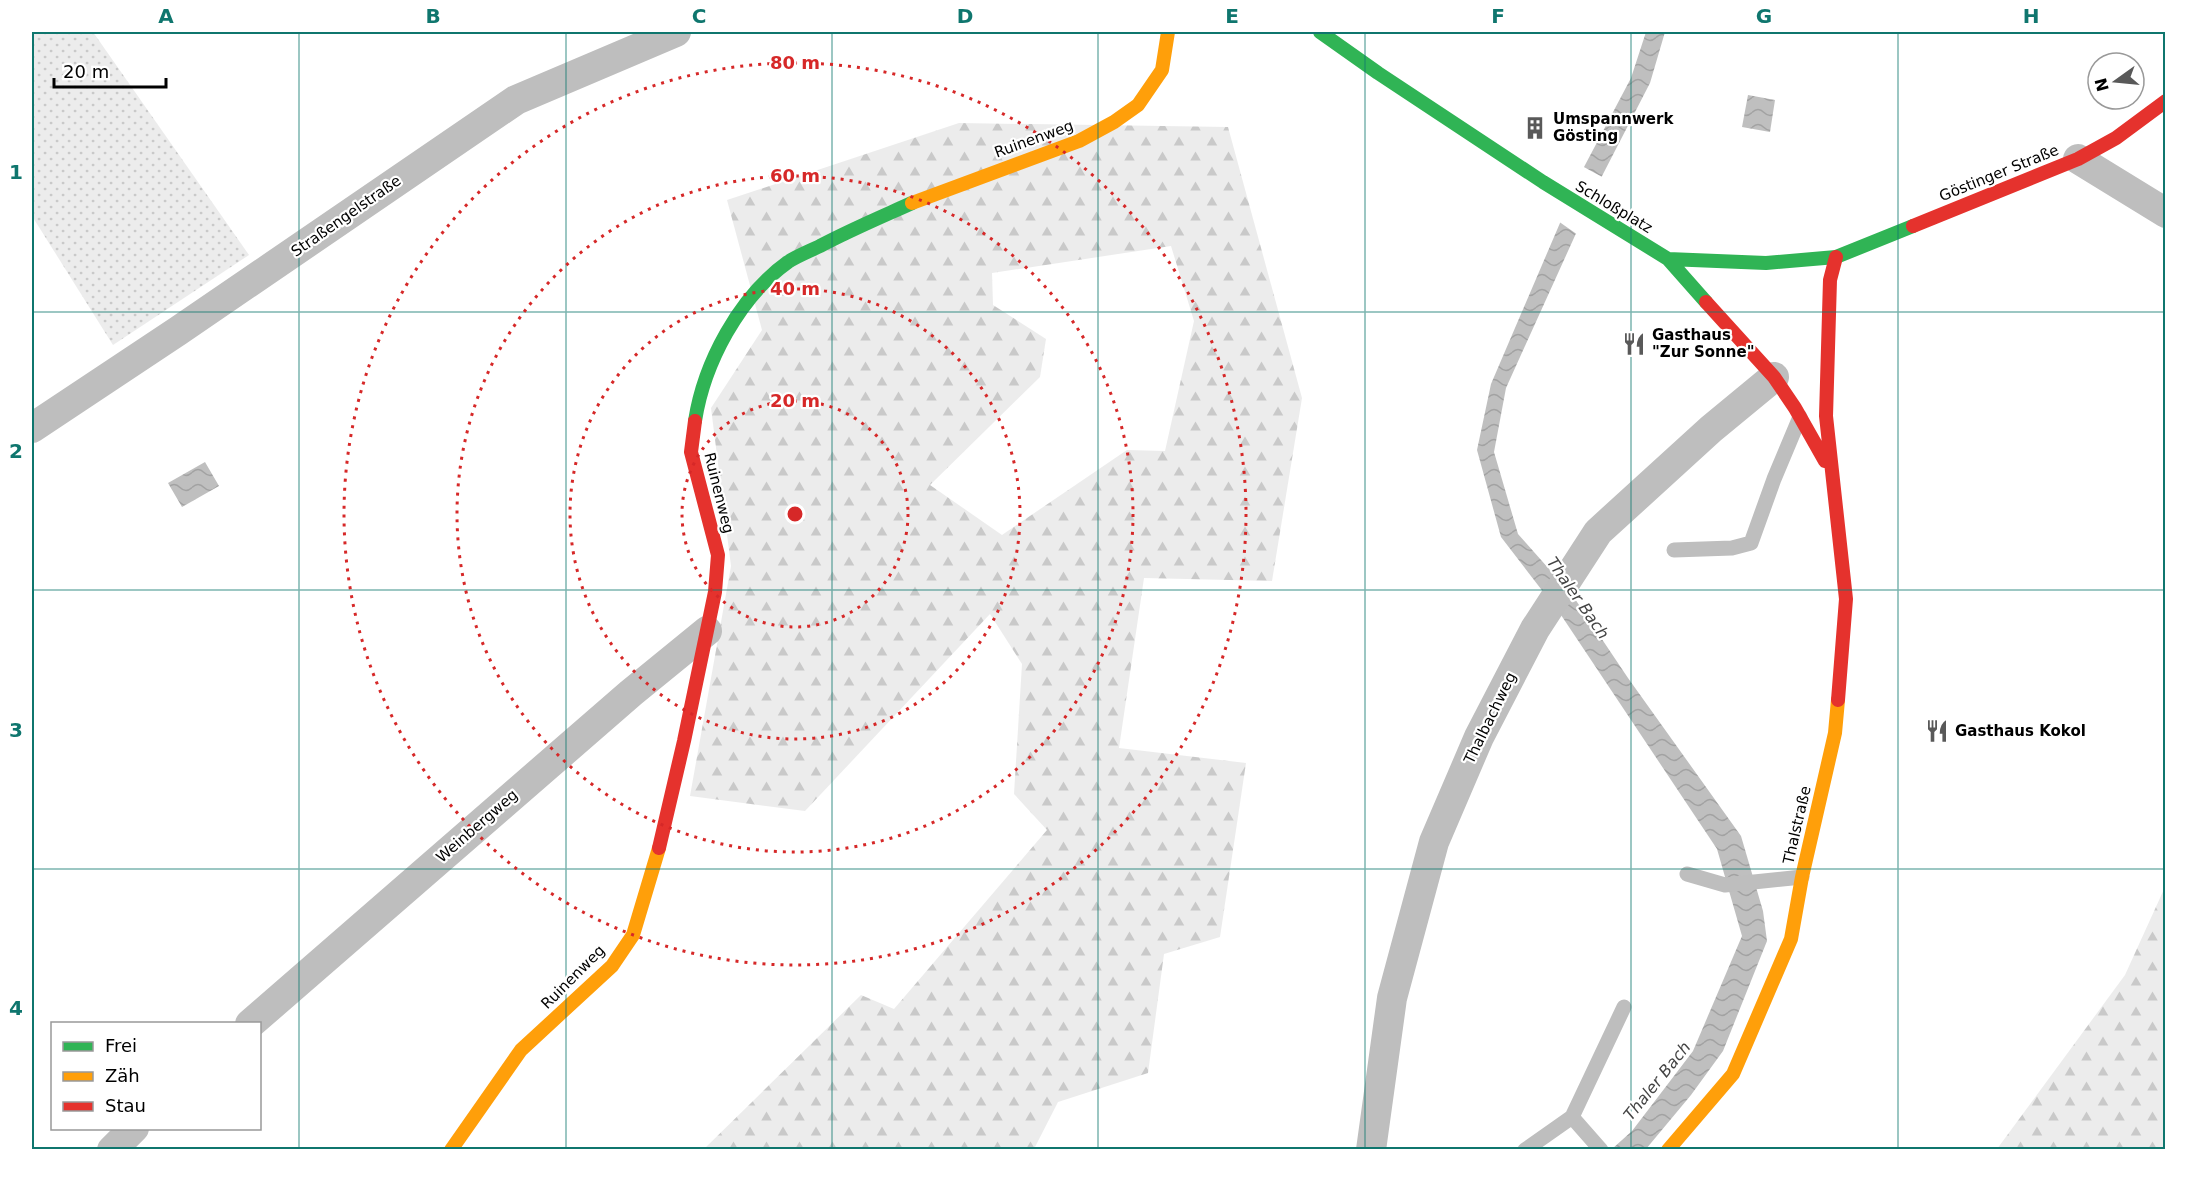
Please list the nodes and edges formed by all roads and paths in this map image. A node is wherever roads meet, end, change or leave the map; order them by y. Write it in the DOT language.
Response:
graph roads {
  1 [pos="676,32"];
  2 [pos="1168,32"];
  3 [pos="1320,32"];
  4 [pos="2166,101"];
  5 [pos="2078,159"];
  6 [pos="2166,213"];
  7 [pos="1836,257"];
  8 [pos="1668,259"];
  9 [pos="1774,377"];
  10 [pos="1800,417"];
  11 [pos="32,428"];
  12 [pos="1832,473"];
  13 [pos="1674,550"];
  14 [pos="707,631"];
  15 [pos="1687,874"];
  16 [pos="1802,877"];
  17 [pos="1624,1007"];
  18 [pos="251,1022"];
  19 [pos="1572,1117"];
  20 [pos="132,1130"];
  21 [pos="1598,1147"];
  22 [pos="112,1149"];
  23 [pos="451,1149"];
  24 [pos="1371,1149"];
  25 [pos="1525,1149"];
  26 [pos="1668,1149"];
  1 -- 11 [label="street, Straßengelstraße"];
  2 -- 14 [label="street, Ruinenweg"];
  3 -- 8 [label="street, Schloßplatz"];
  4 -- 5 [label="street, Göstinger Straße"];
  5 -- 6 [label="street"];
  5 -- 7 [label="street, Göstinger Straße"];
  7 -- 8 [label="street, Göstinger Straße"];
  7 -- 12 [label="street"];
  8 -- 9 [label="street, Schloßplatz"];
  9 -- 10 [label="street, Schloßplatz"];
  9 -- 24 [label="street, Thalbachweg"];
  10 -- 12 [label="street, Schloßplatz"];
  10 -- 13 [label="lane"];
  12 -- 16 [label="street, Thalstraße"];
  14 -- 18 [label="street, Weinbergweg"];
  14 -- 23 [label="street, Ruinenweg"];
  15 -- 16 [label="lane"];
  16 -- 26 [label="street, Thalstraße"];
  17 -- 19 [label="lane"];
  19 -- 21 [label="lane"];
  19 -- 25 [label="lane"];
  20 -- 22 [label="street"];
}
